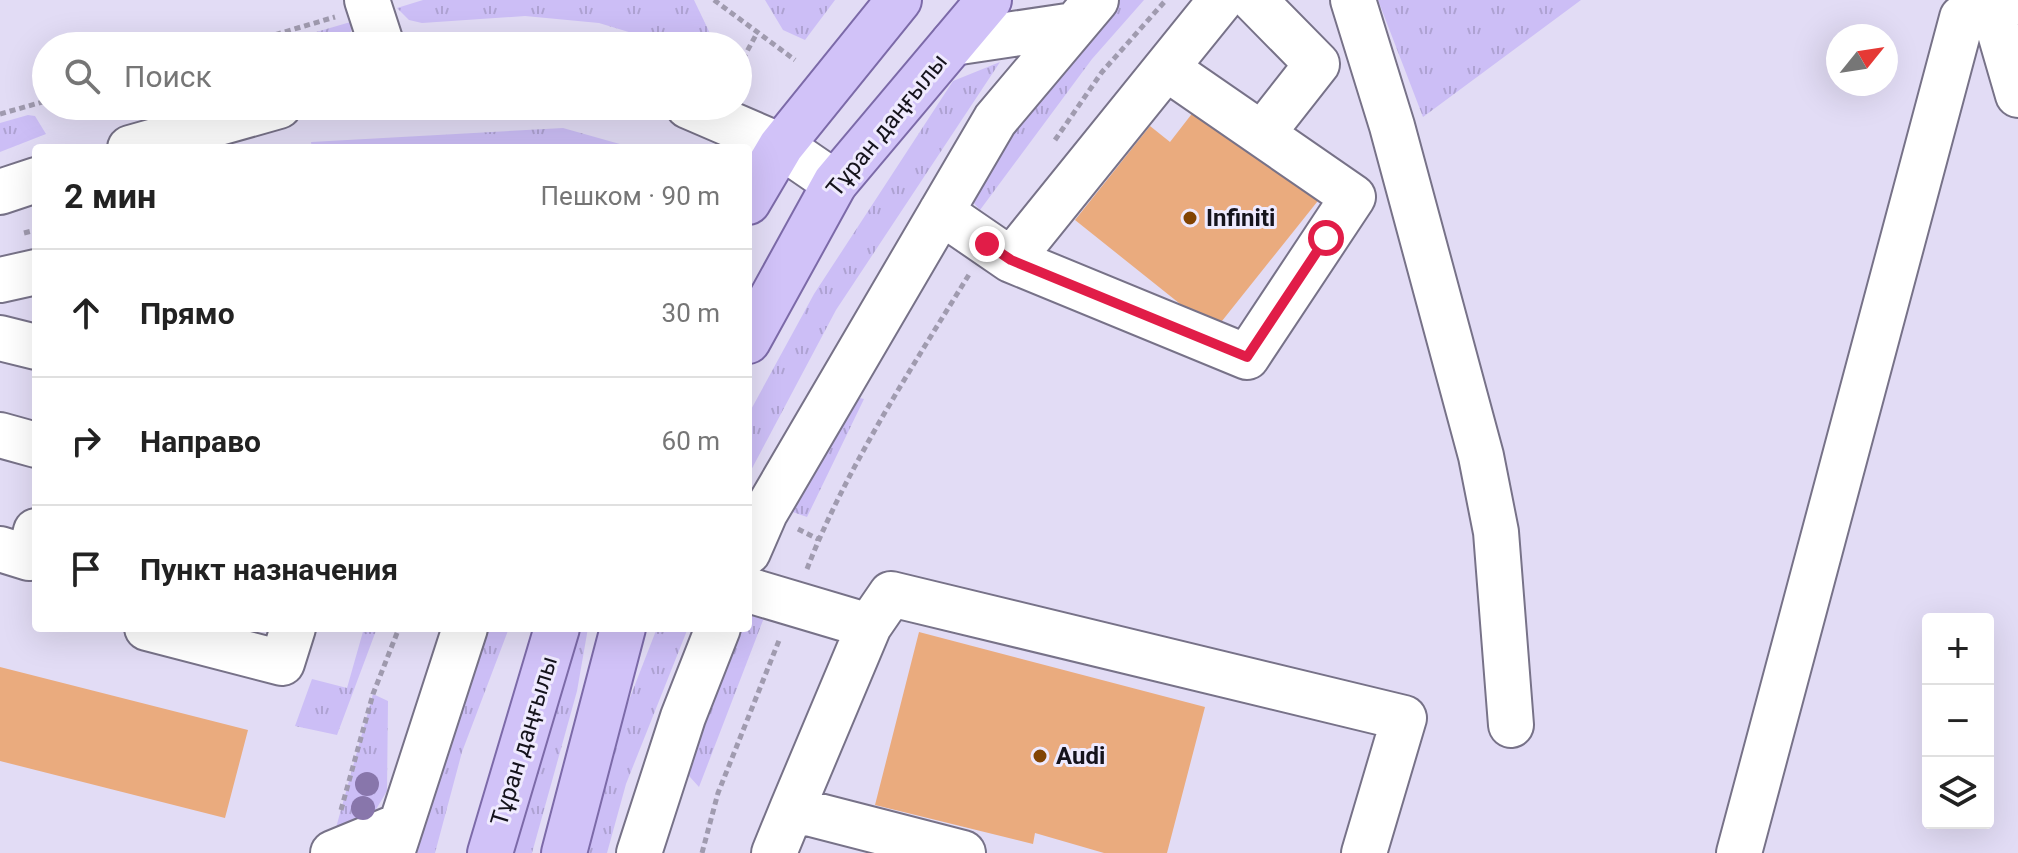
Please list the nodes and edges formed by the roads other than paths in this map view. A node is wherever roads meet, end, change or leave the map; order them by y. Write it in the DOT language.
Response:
graph roads {
  1 [pos="899,0"];
  2 [pos="989,0"];
  3 [pos="1221,0"];
  4 [pos="1254,0"];
  5 [pos="1353,0"];
  6 [pos="2005,5"];
  7 [pos="354,8"];
  8 [pos="1085,13"];
  9 [pos="372,32"];
  10 [pos="953,43"];
  11 [pos="1166,68"];
  12 [pos="2018,95"];
  13 [pos="229,120"];
  14 [pos="721,120"];
  15 [pos="1262,134"];
  16 [pos="144,144"];
  17 [pos="781,146"];
  18 [pos="32,181"];
  19 [pos="835,183"];
  20 [pos="0,192"];
  21 [pos="752,195"];
  22 [pos="941,212"];
  23 [pos="1011,260"];
  24 [pos="32,273"];
  25 [pos="0,280"];
  26 [pos="752,334"];
  27 [pos="0,338"];
  28 [pos="32,346"];
  29 [pos="0,435"];
  30 [pos="32,444"];
  31 [pos="752,543"];
  32 [pos="32,546"];
  33 [pos="0,549"];
  34 [pos="752,591"];
  35 [pos="869,626"];
  36 [pos="162,632"];
  37 [pos="292,632"];
  38 [pos="464,632"];
  39 [pos="556,632"];
  40 [pos="622,632"];
  41 [pos="716,632"];
  42 [pos="1511,725"];
  43 [pos="792,809"];
  44 [pos="336,837"];
  45 [pos="396,839"];
  46 [pos="490,853"];
  47 [pos="564,853"];
  48 [pos="640,853"];
  49 [pos="774,853"];
  50 [pos="963,853"];
  51 [pos="1364,853"];
  52 [pos="1739,853"];
  1 -- 17 [label="main road"];
  2 -- 10 [label="main road, Тұран даңғылы"];
  3 -- 11 [label="street"];
  4 -- 15 [label="street"];
  5 -- 42 [label="street"];
  6 -- 12 [label="street"];
  6 -- 52 [label="street"];
  7 -- 9 [label="street"];
  8 -- 10 [label="street"];
  8 -- 22 [label="street"];
  10 -- 19 [label="main road, Тұран даңғылы"];
  11 -- 15 [label="street"];
  11 -- 23 [label="street"];
  13 -- 16 [label="street"];
  14 -- 17 [label="street"];
  15 -- 23 [label="street"];
  17 -- 19 [label="street"];
  17 -- 21 [label="main road"];
  18 -- 20 [label="street"];
  19 -- 26 [label="main road, Тұран даңғылы"];
  22 -- 23 [label="street"];
  22 -- 31 [label="street"];
  24 -- 25 [label="street"];
  27 -- 28 [label="street"];
  29 -- 30 [label="street"];
  32 -- 33 [label="street"];
  34 -- 35 [label="street"];
  35 -- 43 [label="street"];
  35 -- 51 [label="street"];
  36 -- 37 [label="street"];
  38 -- 45 [label="street"];
  39 -- 46 [label="main road, Тұран даңғылы"];
  40 -- 47 [label="main road"];
  41 -- 48 [label="street"];
  43 -- 49 [label="street"];
  43 -- 50 [label="street"];
  44 -- 45 [label="street"];
}
